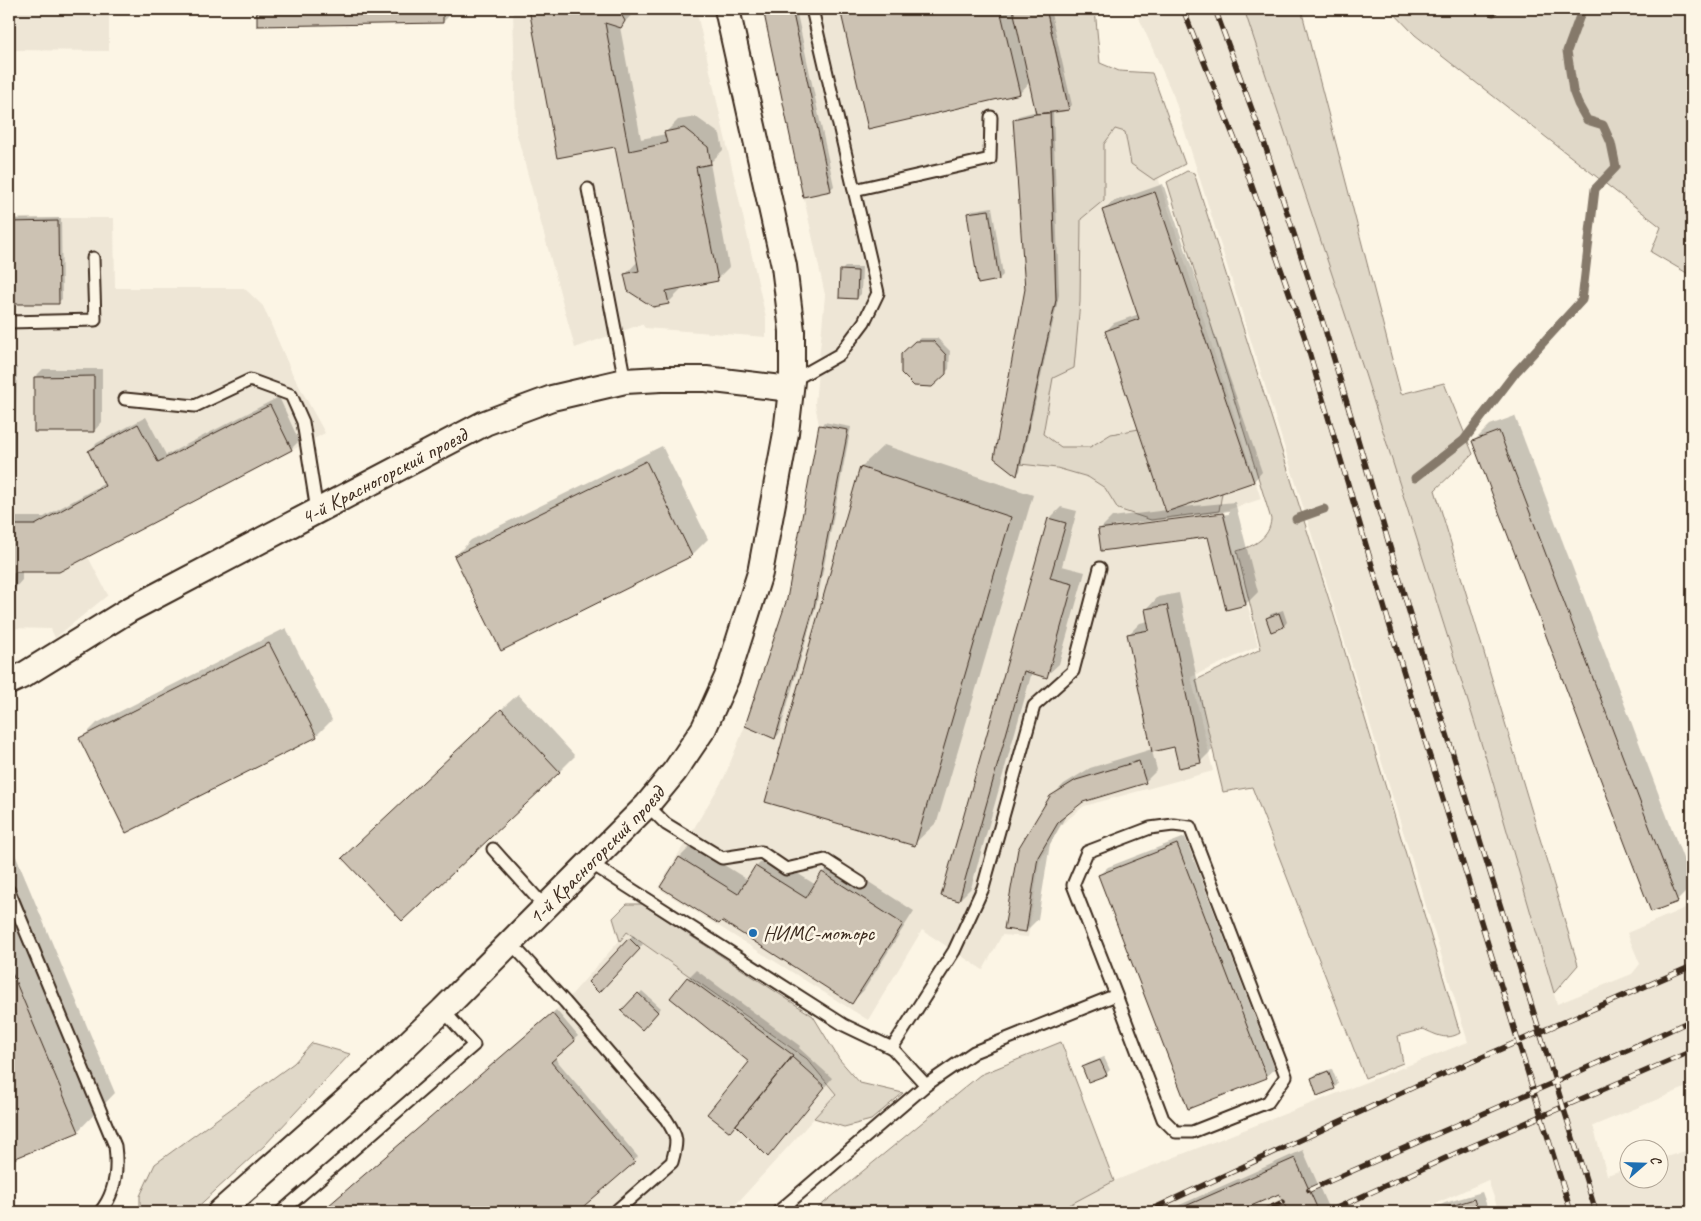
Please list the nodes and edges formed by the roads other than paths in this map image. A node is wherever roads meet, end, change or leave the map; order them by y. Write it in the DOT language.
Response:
graph roads {
  1 [pos="727,9"];
  2 [pos="812,9"];
  3 [pos="991,117"];
  4 [pos="588,189"];
  5 [pos="854,190"];
  6 [pos="93,258"];
  7 [pos="9,322"];
  8 [pos="625,381"];
  9 [pos="791,385"];
  10 [pos="125,399"];
  11 [pos="317,511"];
  12 [pos="1100,568"];
  13 [pos="9,682"];
  14 [pos="647,804"];
  15 [pos="493,849"];
  16 [pos="589,862"];
  17 [pos="861,883"];
  18 [pos="9,892"];
  19 [pos="544,906"];
  20 [pos="510,942"];
  21 [pos="1116,995"];
  22 [pos="443,1010"];
  23 [pos="892,1048"];
  24 [pos="926,1085"];
  25 [pos="100,1212"];
  26 [pos="220,1212"];
  27 [pos="281,1212"];
  28 [pos="615,1212"];
  29 [pos="778,1212"];
  1 -- 9 [label="street, 1-й Красногорский проезд"];
  2 -- 5 [label="lane"];
  3 -- 5 [label="lane"];
  4 -- 8 [label="lane"];
  5 -- 9 [label="lane"];
  6 -- 7 [label="lane"];
  8 -- 9 [label="street, 4-й Красногорский проезд"];
  8 -- 11 [label="street, 4-й Красногорский проезд"];
  9 -- 14 [label="street, 1-й Красногорский проезд"];
  10 -- 11 [label="lane"];
  11 -- 13 [label="street, 4-й Красногорский проезд"];
  12 -- 23 [label="lane"];
  14 -- 16 [label="street, 1-й Красногорский проезд"];
  14 -- 17 [label="lane"];
  15 -- 19 [label="lane"];
  16 -- 19 [label="street, 1-й Красногорский проезд"];
  16 -- 23 [label="lane"];
  18 -- 25 [label="lane"];
  19 -- 20 [label="street, 1-й Красногорский проезд"];
  20 -- 22 [label="street, 1-й Красногорский проезд"];
  20 -- 28 [label="lane"];
  21 -- 21 [label="lane"];
  21 -- 24 [label="lane"];
  22 -- 26 [label="street, 1-й Красногорский проезд"];
  22 -- 27 [label="lane"];
  23 -- 24 [label="lane"];
  24 -- 29 [label="lane"];
}
